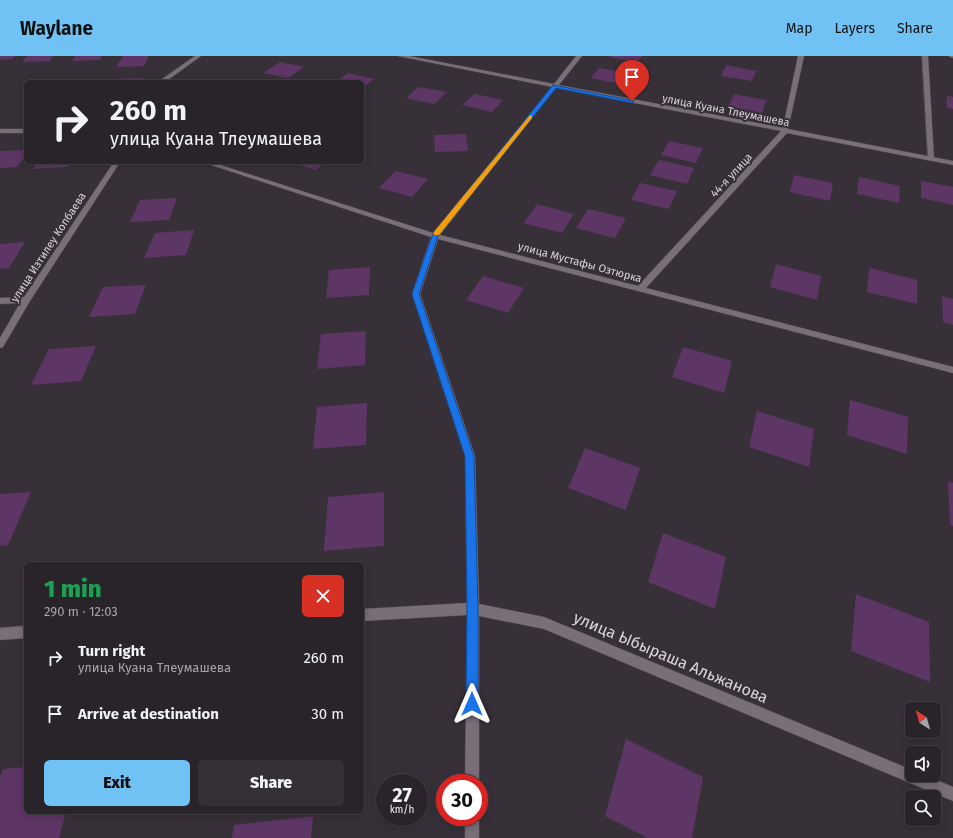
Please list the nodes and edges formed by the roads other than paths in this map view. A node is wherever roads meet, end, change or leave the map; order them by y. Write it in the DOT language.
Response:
graph roads {
  1 [pos="198,56"];
  2 [pos="401,56"];
  3 [pos="444,56"];
  4 [pos="579,56"];
  5 [pos="801,56"];
  6 [pos="925,56"];
  7 [pos="436,63"];
  8 [pos="164,80"];
  9 [pos="555,86"];
  10 [pos="0,131"];
  11 [pos="24,131"];
  12 [pos="785,131"];
  13 [pos="931,159"];
  14 [pos="116,164"];
  15 [pos="211,164"];
  16 [pos="953,164"];
  17 [pos="435,236"];
  18 [pos="640,289"];
  19 [pos="26,300"];
  20 [pos="0,301"];
  21 [pos="0,345"];
  22 [pos="953,370"];
  23 [pos="473,609"];
  24 [pos="364,615"];
  25 [pos="24,632"];
  26 [pos="0,634"];
  27 [pos="472,774"];
  28 [pos="953,794"];
  29 [pos="472,826"];
  30 [pos="472,838"];
  1 -- 8 [label="street"];
  2 -- 7 [label="street, улица Куана Тлеумашева"];
  3 -- 7 [label="street"];
  4 -- 9 [label="street"];
  5 -- 12 [label="street"];
  6 -- 13 [label="street"];
  7 -- 9 [label="street, улица Куана Тлеумашева"];
  9 -- 12 [label="street, улица Куана Тлеумашева"];
  9 -- 17 [label="street"];
  10 -- 11 [label="street"];
  12 -- 13 [label="street, улица Куана Тлеумашева"];
  12 -- 18 [label="street, 44-я улица"];
  13 -- 16 [label="street, улица Куана Тлеумашева"];
  14 -- 19 [label="street, улица Изтилеу Копбаева"];
  15 -- 17 [label="street, улица Мустафы Озтюрка"];
  17 -- 18 [label="street, улица Мустафы Озтюрка"];
  17 -- 23 [label="street"];
  18 -- 22 [label="street, улица Мустафы Озтюрка"];
  19 -- 20 [label="street"];
  19 -- 21 [label="street, улица Изтилеу Копбаева"];
  23 -- 24 [label="street, улица Ыбыраша Альжанова"];
  23 -- 27 [label="street"];
  23 -- 28 [label="street, улица Ыбыраша Альжанова"];
  25 -- 26 [label="street"];
  29 -- 30 [label="street"];
}
